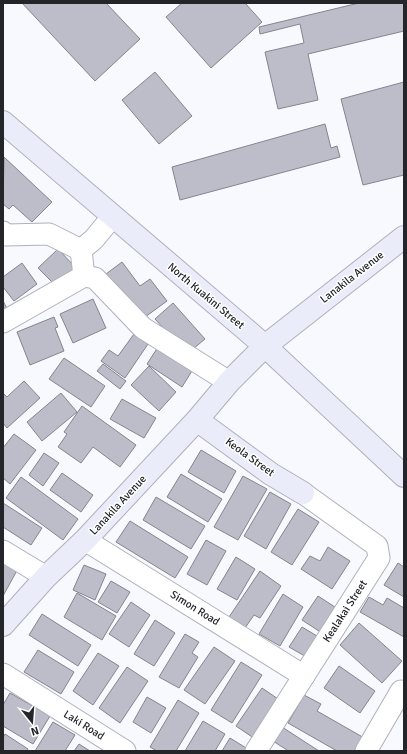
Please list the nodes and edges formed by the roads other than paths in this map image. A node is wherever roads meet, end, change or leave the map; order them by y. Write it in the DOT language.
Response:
graph roads {
  1 [pos="3,122"];
  2 [pos="113,216"];
  3 [pos="4,235"];
  4 [pos="404,237"];
  5 [pos="81,250"];
  6 [pos="84,276"];
  7 [pos="3,322"];
  8 [pos="265,346"];
  9 [pos="230,382"];
  10 [pos="197,420"];
  11 [pos="404,476"];
  12 [pos="303,494"];
  13 [pos="85,540"];
  14 [pos="3,551"];
  15 [pos="46,577"];
  16 [pos="3,625"];
  17 [pos="3,674"];
  18 [pos="304,676"];
  19 [pos="401,691"];
  20 [pos="125,751"];
  21 [pos="256,751"];
  22 [pos="366,751"];
  1 -- 2 [label="street, North Kuakini Street"];
  2 -- 5 [label="street"];
  2 -- 8 [label="street, North Kuakini Street"];
  3 -- 5 [label="street"];
  4 -- 8 [label="street, Lanakila Avenue"];
  5 -- 6 [label="street"];
  6 -- 7 [label="street"];
  6 -- 9 [label="street"];
  8 -- 9 [label="street, Lanakila Avenue"];
  8 -- 11 [label="street, North Kuakini Street"];
  9 -- 10 [label="street, Lanakila Avenue"];
  10 -- 12 [label="street, Keola Street"];
  10 -- 13 [label="street, Lanakila Avenue"];
  12 -- 18 [label="street, Kealakai Street"];
  13 -- 15 [label="street, Lanakila Avenue"];
  13 -- 18 [label="street, Simon Road"];
  14 -- 15 [label="street"];
  15 -- 16 [label="street, Lanakila Avenue"];
  17 -- 20 [label="street, Laki Road"];
  18 -- 21 [label="street, Kealakai Street"];
  19 -- 22 [label="street"];
}
